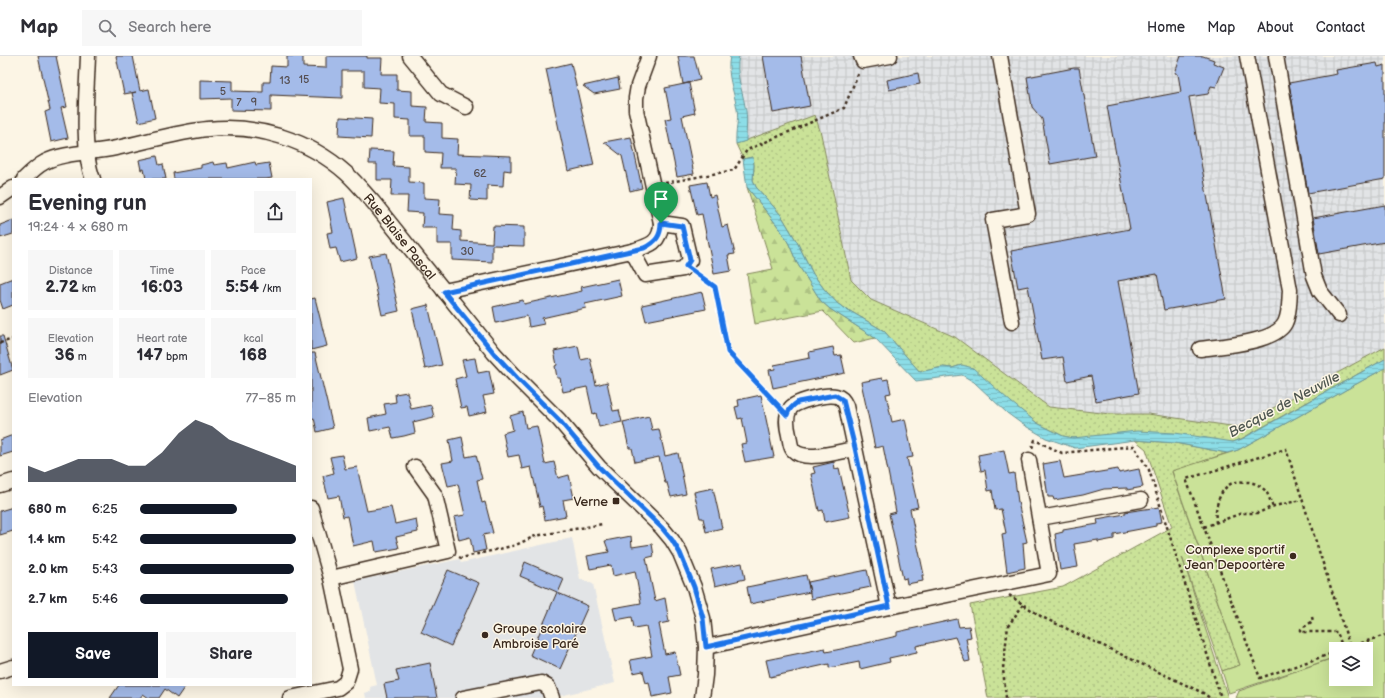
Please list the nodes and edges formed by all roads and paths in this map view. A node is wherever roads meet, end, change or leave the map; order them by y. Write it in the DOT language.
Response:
graph roads {
  1 [pos="88,56"];
  2 [pos="410,56"];
  3 [pos="649,56"];
  4 [pos="890,56"];
  5 [pos="1000,56"];
  6 [pos="1247,56"];
  7 [pos="1276,56"];
  8 [pos="862,58"];
  9 [pos="466,106"];
  10 [pos="87,152"];
  11 [pos="25,178"];
  12 [pos="93,178"];
  13 [pos="652,186"];
  14 [pos="12,189"];
  15 [pos="0,197"];
  16 [pos="661,223"];
  17 [pos="632,251"];
  18 [pos="686,266"];
  19 [pos="444,292"];
  20 [pos="1339,315"];
  21 [pos="1012,322"];
  22 [pos="12,339"];
  23 [pos="0,343"];
  24 [pos="1200,349"];
  25 [pos="787,415"];
  26 [pos="1034,440"];
  27 [pos="855,448"];
  28 [pos="1029,460"];
  29 [pos="415,467"];
  30 [pos="12,481"];
  31 [pos="0,485"];
  32 [pos="1141,500"];
  33 [pos="1302,500"];
  34 [pos="1273,507"];
  35 [pos="312,512"];
  36 [pos="1040,518"];
  37 [pos="1216,523"];
  38 [pos="603,524"];
  39 [pos="1204,527"];
  40 [pos="448,551"];
  41 [pos="331,578"];
  42 [pos="993,585"];
  43 [pos="1023,605"];
  44 [pos="889,606"];
  45 [pos="1312,617"];
  46 [pos="1385,635"];
  47 [pos="1341,642"];
  48 [pos="1348,642"];
  49 [pos="1365,642"];
  50 [pos="706,647"];
  51 [pos="1329,654"];
  52 [pos="12,667"];
  53 [pos="0,671"];
  54 [pos="290,698"];
  55 [pos="463,698"];
  56 [pos="552,698"];
  57 [pos="702,698"];
  58 [pos="1006,698"];
  59 [pos="1210,698"];
  60 [pos="1221,698"];
  1 -- 10 [label="street"];
  2 -- 9 [label="street"];
  3 -- 13 [label="street"];
  4 -- 8 [label="street"];
  5 -- 21 [label="street"];
  6 -- 24 [label="street"];
  7 -- 20 [label="street"];
  8 -- 13 [label="path"];
  10 -- 11 [label="street, Rue Blaise Pascal"];
  10 -- 12 [label="street"];
  10 -- 19 [label="street, Rue Blaise Pascal"];
  13 -- 16 [label="street"];
  14 -- 15 [label="street"];
  16 -- 17 [label="street"];
  16 -- 18 [label="street"];
  17 -- 18 [label="street"];
  17 -- 19 [label="street"];
  18 -- 25 [label="path"];
  19 -- 50 [label="street, Rue Blaise Pascal"];
  22 -- 23 [label="path"];
  25 -- 27 [label="street"];
  25 -- 27 [label="street"];
  26 -- 60 [label="path"];
  27 -- 44 [label="street"];
  28 -- 36 [label="street"];
  29 -- 40 [label="street"];
  30 -- 31 [label="street"];
  32 -- 36 [label="street"];
  33 -- 34 [label="path"];
  33 -- 39 [label="path"];
  33 -- 48 [label="path"];
  34 -- 37 [label="path"];
  34 -- 37 [label="path"];
  35 -- 41 [label="street"];
  36 -- 42 [label="street"];
  37 -- 39 [label="path"];
  38 -- 40 [label="path"];
  39 -- 51 [label="path"];
  40 -- 41 [label="street"];
  41 -- 54 [label="street"];
  42 -- 43 [label="path"];
  42 -- 44 [label="street"];
  43 -- 58 [label="path"];
  43 -- 59 [label="path"];
  44 -- 50 [label="street"];
  45 -- 47 [label="path"];
  46 -- 49 [label="path"];
  50 -- 57 [label="street, Rue Blaise Pascal"];
  52 -- 53 [label="street"];
  55 -- 56 [label="street"];
}
